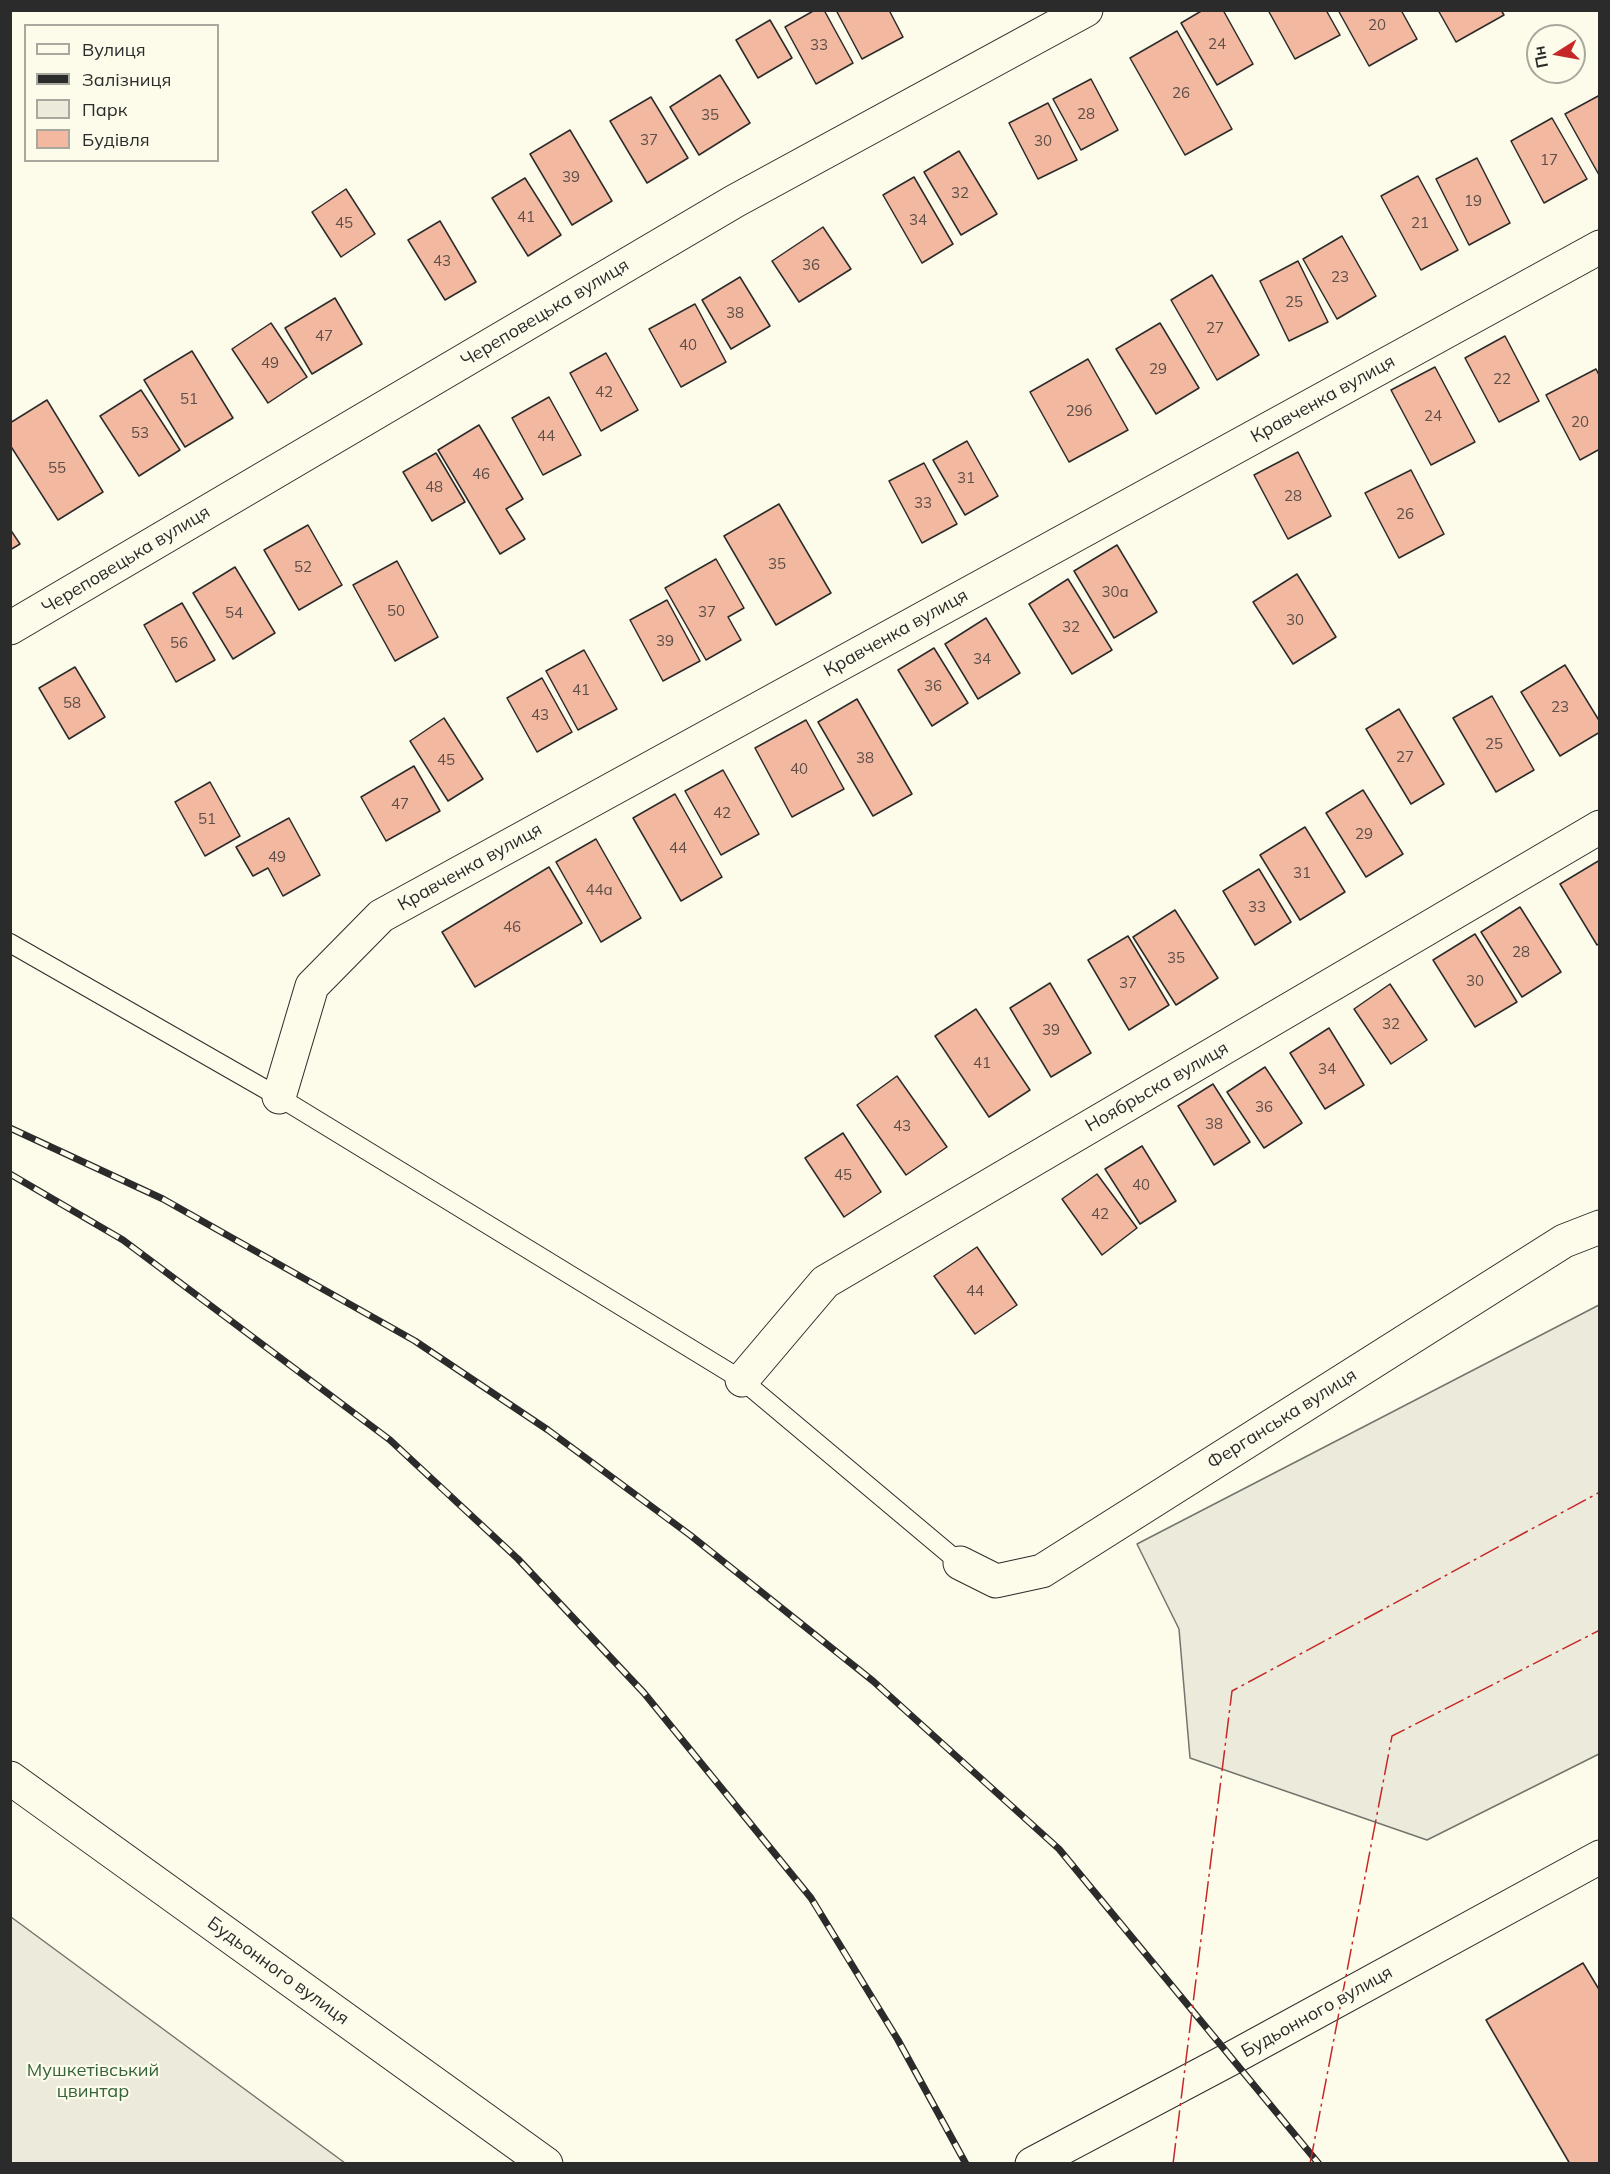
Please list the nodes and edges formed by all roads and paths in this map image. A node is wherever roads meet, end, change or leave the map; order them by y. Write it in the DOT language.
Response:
graph roads {
  1 [pos="1086,10"];
  2 [pos="1599,247"];
  3 [pos="10,628"];
  4 [pos="1599,827"];
  5 [pos="10,943"];
  6 [pos="279,1097"];
  7 [pos="1599,1227"];
  8 [pos="742,1380"];
  9 [pos="960,1563"];
  10 [pos="10,1778"];
  11 [pos="1599,1857"];
  12 [pos="546,2163"];
  13 [pos="1032,2163"];
  1 -- 3 [label="street, Череповецька вулиця"];
  2 -- 6 [label="street, Кравченка вулиця"];
  4 -- 8 [label="street, Ноябрьска вулиця"];
  5 -- 6 [label="lane"];
  6 -- 8 [label="lane"];
  7 -- 9 [label="street, Ферганська вулиця"];
  8 -- 9 [label="lane"];
  10 -- 12 [label="street, Будьонного вулиця"];
  11 -- 13 [label="street, Будьонного вулиця"];
}
